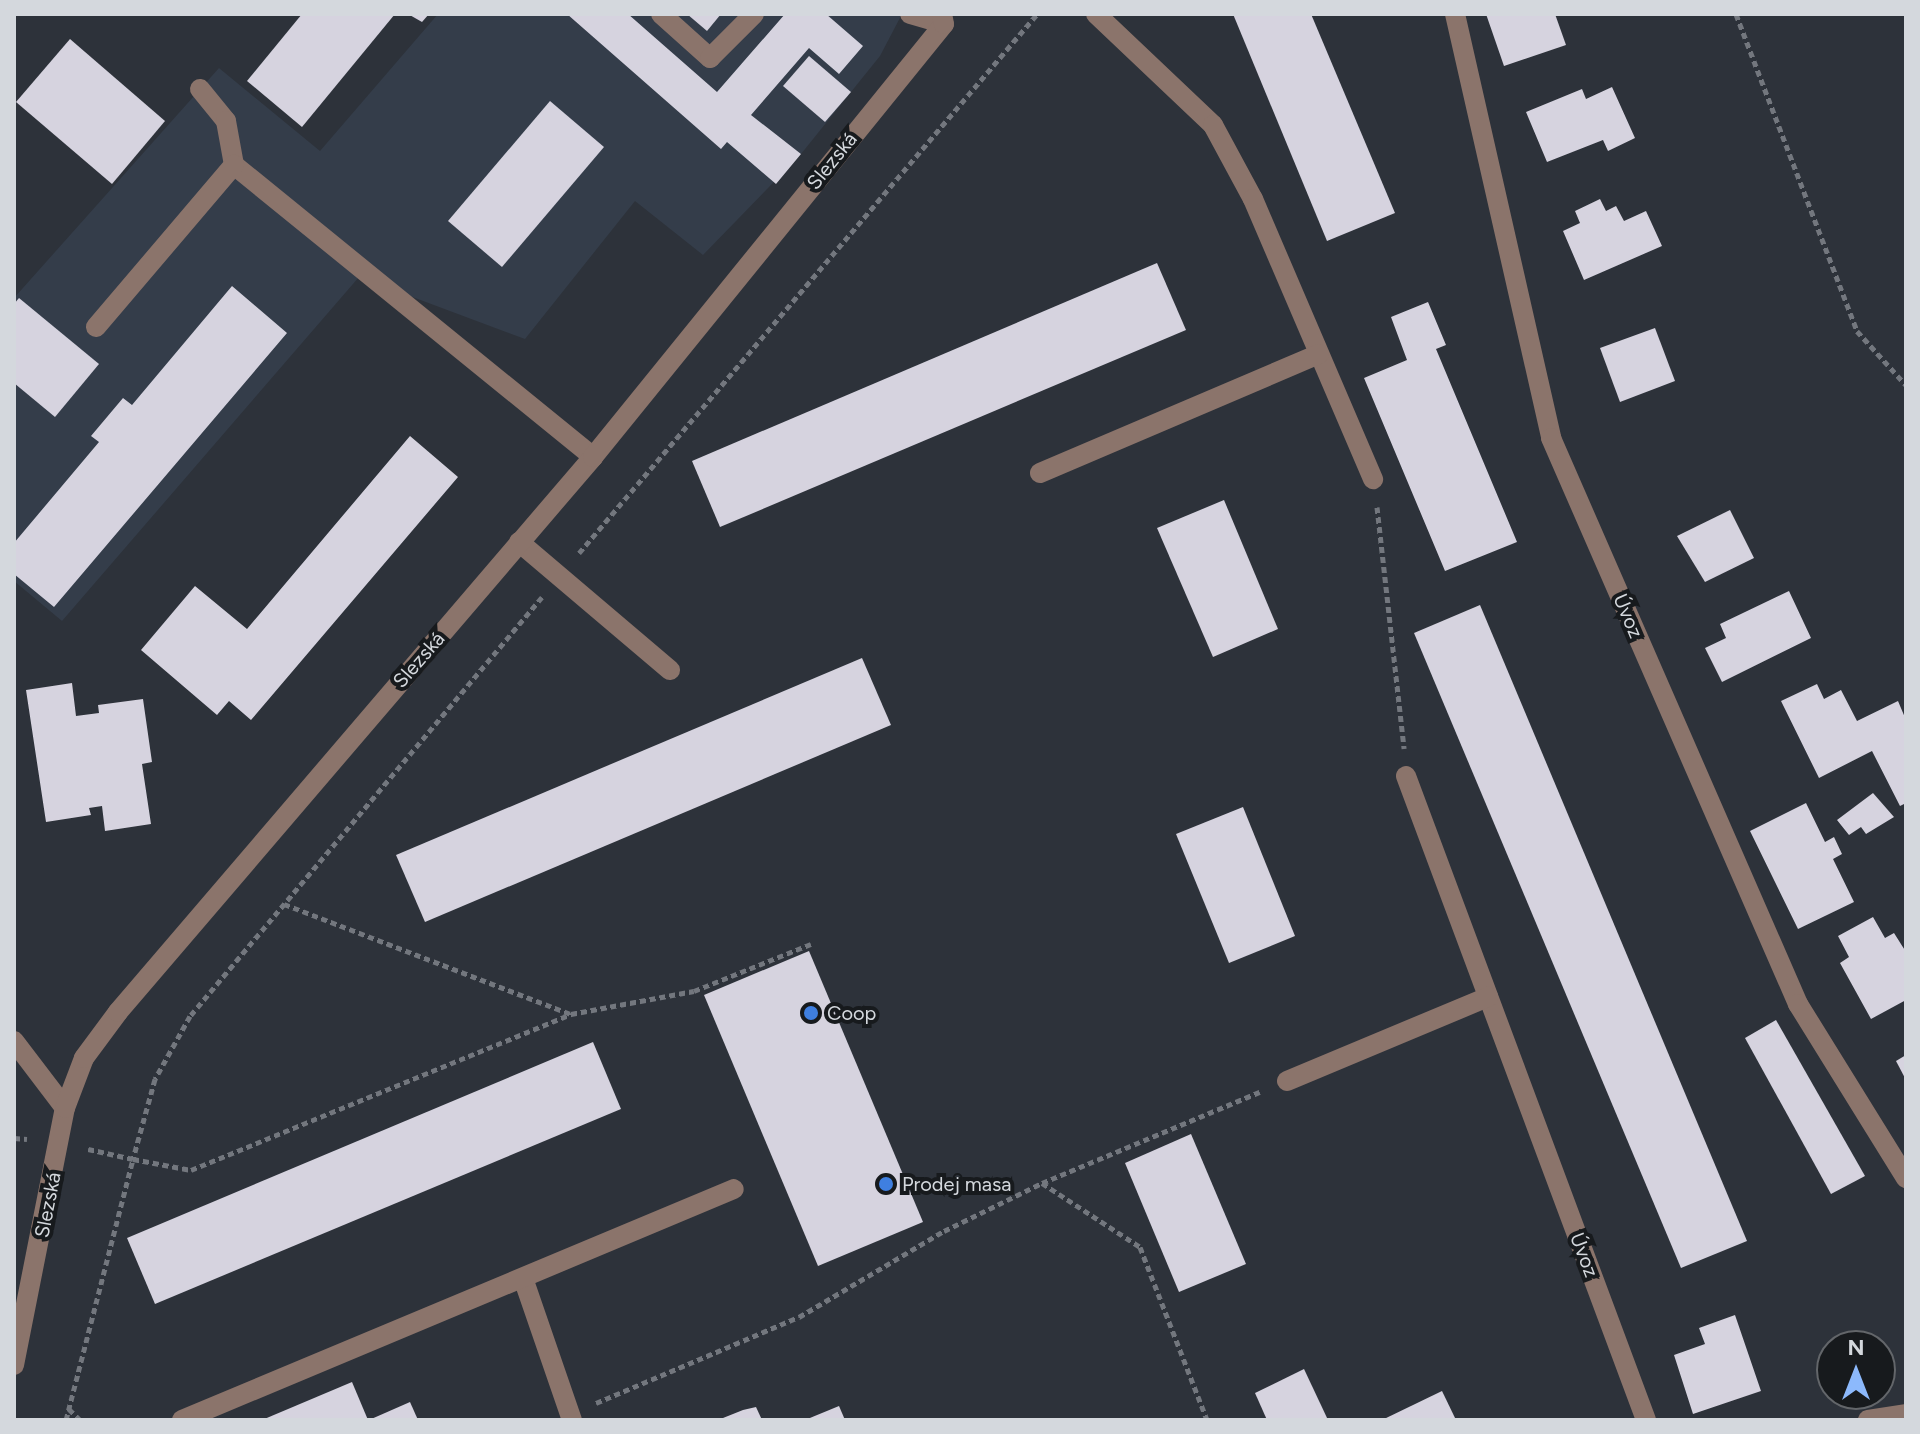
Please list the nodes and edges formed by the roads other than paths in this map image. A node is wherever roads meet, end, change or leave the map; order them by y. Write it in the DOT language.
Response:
graph roads {
  1 [pos="661,14"];
  2 [pos="754,14"];
  3 [pos="910,14"];
  4 [pos="1096,14"];
  5 [pos="1455,14"];
  6 [pos="943,19"];
  7 [pos="200,89"];
  8 [pos="234,165"];
  9 [pos="96,327"];
  10 [pos="1319,354"];
  11 [pos="593,457"];
  12 [pos="1040,473"];
  13 [pos="1373,479"];
  14 [pos="519,542"];
  15 [pos="670,670"];
  16 [pos="1406,776"];
  17 [pos="1488,997"];
  18 [pos="14,1041"];
  19 [pos="1287,1081"];
  20 [pos="65,1108"];
  21 [pos="1906,1178"];
  22 [pos="734,1189"];
  23 [pos="523,1278"];
  24 [pos="18,1333"];
  25 [pos="14,1365"];
  26 [pos="1906,1414"];
  27 [pos="571,1417"];
  28 [pos="182,1420"];
  29 [pos="1646,1420"];
  30 [pos="1868,1420"];
  1 -- 2 [label="street"];
  3 -- 6 [label="street"];
  4 -- 10 [label="street"];
  5 -- 21 [label="street, Úvoz"];
  6 -- 11 [label="street, Slezská"];
  7 -- 8 [label="street"];
  8 -- 9 [label="street"];
  8 -- 11 [label="street"];
  10 -- 12 [label="street"];
  10 -- 13 [label="street"];
  11 -- 14 [label="street, Slezská"];
  14 -- 15 [label="street"];
  14 -- 20 [label="street, Slezská"];
  16 -- 17 [label="street, Úvoz"];
  17 -- 19 [label="street"];
  17 -- 29 [label="street, Úvoz"];
  18 -- 20 [label="street"];
  20 -- 24 [label="street, Slezská"];
  22 -- 23 [label="street"];
  23 -- 27 [label="street"];
  23 -- 28 [label="street"];
  24 -- 25 [label="street, Slezská"];
  26 -- 30 [label="street"];
}
